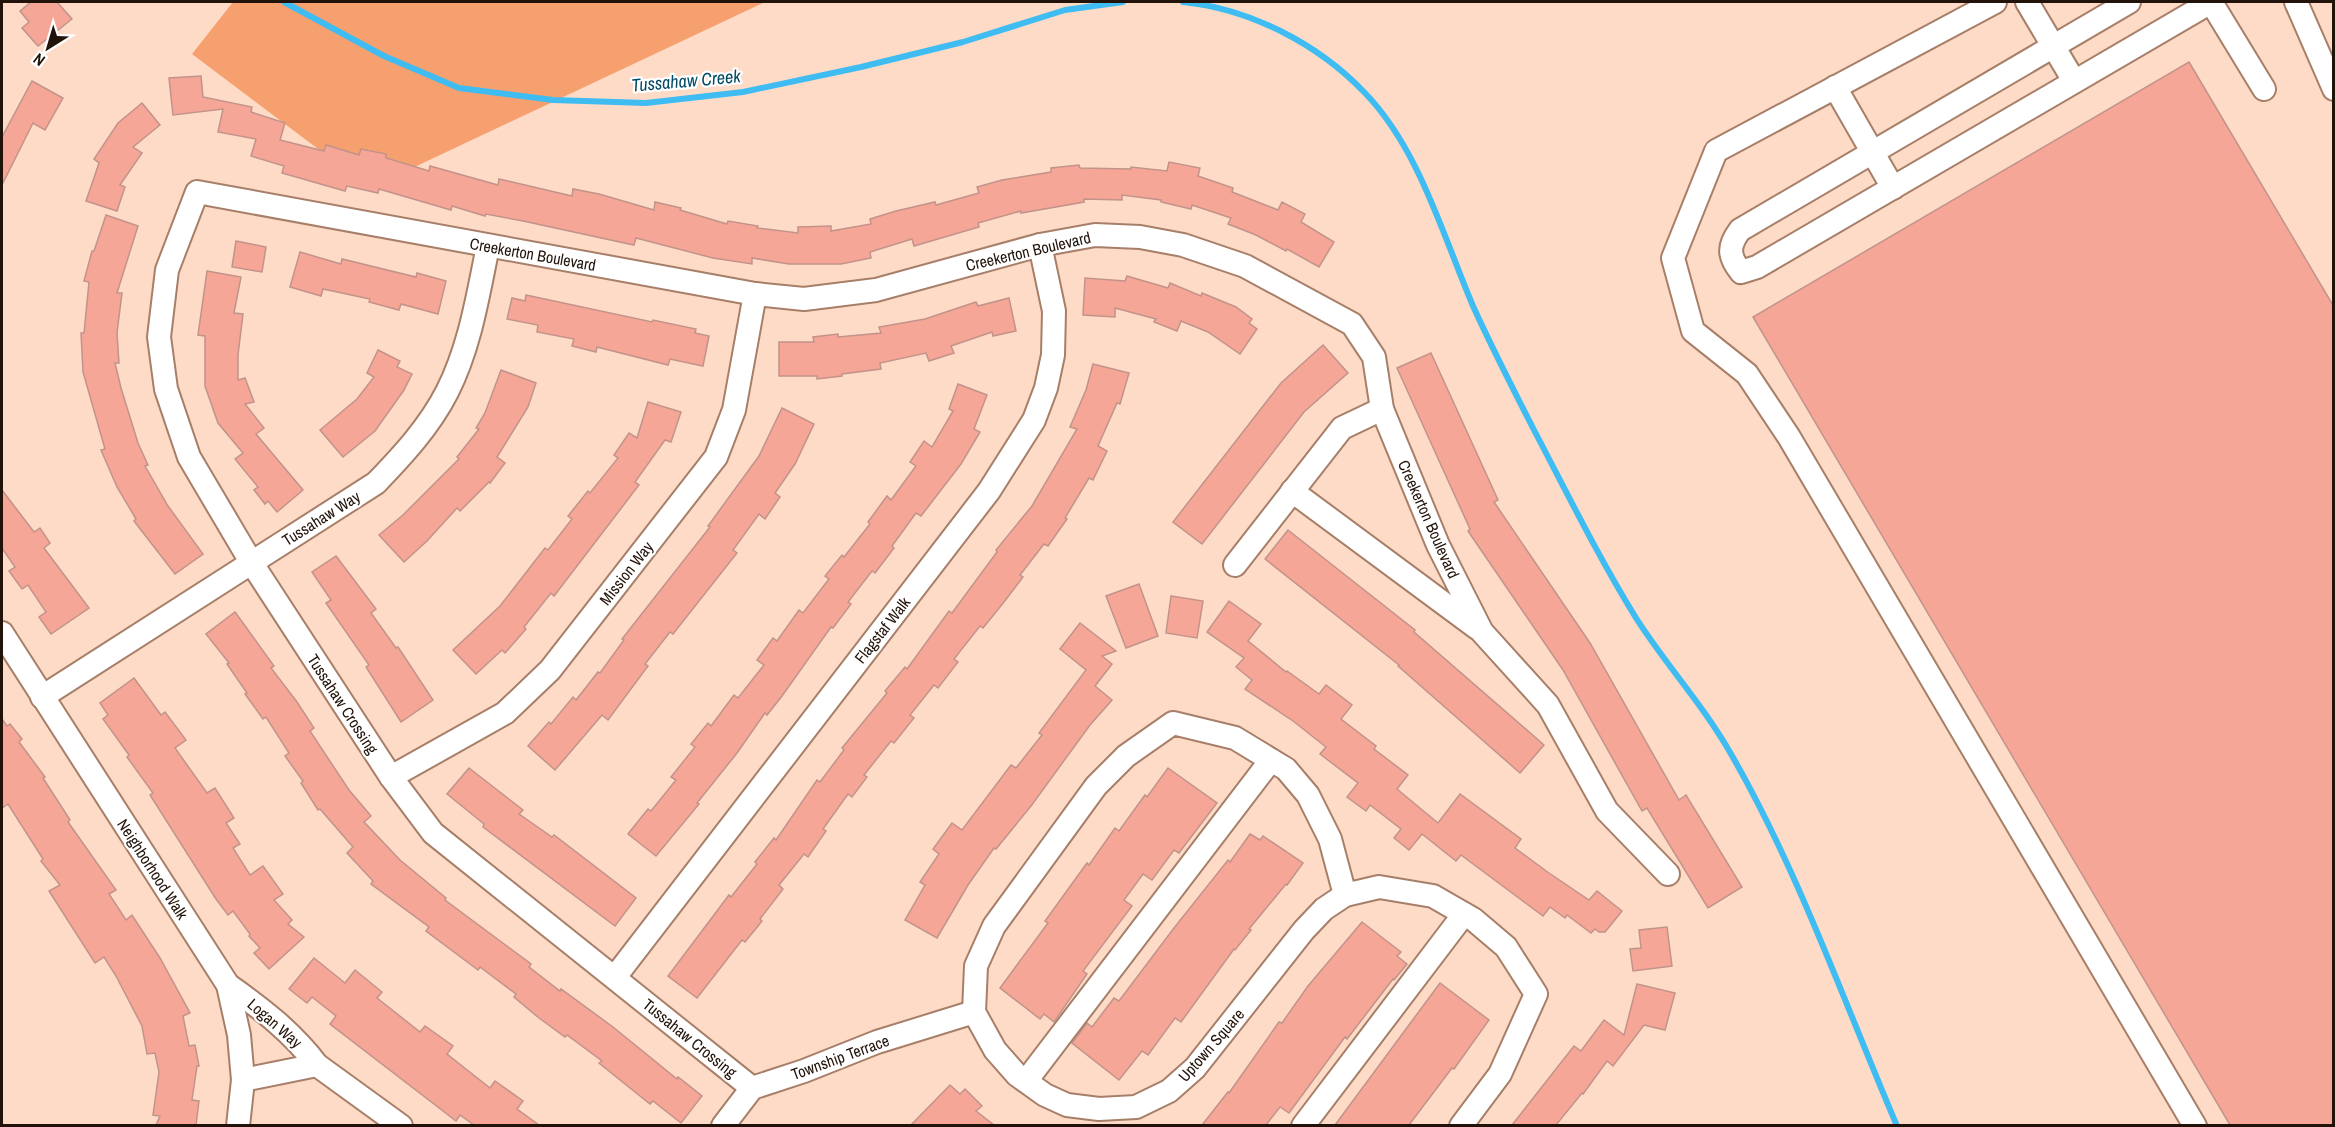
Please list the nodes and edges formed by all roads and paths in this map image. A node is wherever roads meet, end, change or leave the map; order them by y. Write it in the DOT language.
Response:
graph roads {
  1 [pos="1995,2"];
  2 [pos="2027,2"];
  3 [pos="2129,2"];
  4 [pos="2211,2"];
  5 [pos="2296,2"];
  6 [pos="2054,46"];
  7 [pos="2074,81"];
  8 [pos="1835,87"];
  9 [pos="2264,89"];
  10 [pos="2334,89"];
  11 [pos="1873,153"];
  12 [pos="1893,188"];
  13 [pos="197,192"];
  14 [pos="1040,245"];
  15 [pos="488,246"];
  16 [pos="754,294"];
  17 [pos="1382,409"];
  18 [pos="1292,491"];
  19 [pos="252,562"];
  20 [pos="1235,565"];
  21 [pos="1482,632"];
  22 [pos="2,633"];
  23 [pos="42,697"];
  24 [pos="1271,760"];
  25 [pos="391,777"];
  26 [pos="1668,874"];
  27 [pos="1345,895"];
  28 [pos="1464,914"];
  29 [pos="615,977"];
  30 [pos="228,985"];
  31 [pos="974,1012"];
  32 [pos="317,1065"];
  33 [pos="243,1080"];
  34 [pos="1026,1081"];
  35 [pos="752,1088"];
  36 [pos="1065,1115"];
  37 [pos="238,1125"];
  38 [pos="401,1125"];
  39 [pos="723,1125"];
  40 [pos="1303,1125"];
  41 [pos="1461,1125"];
  42 [pos="2195,1125"];
  1 -- 8 [label="street"];
  2 -- 6 [label="street"];
  3 -- 6 [label="street"];
  4 -- 7 [label="street"];
  4 -- 9 [label="street"];
  5 -- 10 [label="street"];
  6 -- 7 [label="street"];
  6 -- 11 [label="street"];
  7 -- 12 [label="street"];
  8 -- 11 [label="street"];
  8 -- 42 [label="street"];
  11 -- 12 [label="street"];
  11 -- 12 [label="street"];
  13 -- 15 [label="street, Creekerton Boulevard"];
  13 -- 19 [label="street, Tussahaw Crossing"];
  14 -- 16 [label="street, Creekerton Boulevard"];
  14 -- 17 [label="street, Creekerton Boulevard"];
  14 -- 29 [label="street, Flagstaf Walk"];
  15 -- 16 [label="street, Creekerton Boulevard"];
  15 -- 19 [label="street, Tussahaw Way"];
  16 -- 25 [label="street, Mission Way"];
  17 -- 18 [label="street"];
  17 -- 21 [label="street, Creekerton Boulevard"];
  18 -- 20 [label="street"];
  18 -- 21 [label="street"];
  19 -- 23 [label="street, Tussahaw Way"];
  19 -- 25 [label="street, Tussahaw Crossing"];
  21 -- 26 [label="street, Creekerton Boulevard"];
  22 -- 23 [label="street, Neighborhood Walk"];
  23 -- 30 [label="street, Neighborhood Walk"];
  24 -- 27 [label="street"];
  24 -- 31 [label="street"];
  24 -- 34 [label="street"];
  25 -- 29 [label="street, Tussahaw Crossing"];
  27 -- 28 [label="street"];
  27 -- 36 [label="street, Uptown Square"];
  28 -- 40 [label="street"];
  28 -- 41 [label="street"];
  29 -- 35 [label="street, Tussahaw Crossing"];
  30 -- 32 [label="street, Logan Way"];
  30 -- 33 [label="street, Neighborhood Walk"];
  31 -- 34 [label="street, Uptown Square"];
  31 -- 35 [label="street, Township Terrace"];
  32 -- 33 [label="street"];
  32 -- 38 [label="street, Logan Way"];
  33 -- 37 [label="street, Neighborhood Walk"];
  34 -- 36 [label="street, Uptown Square"];
  35 -- 39 [label="street"];
}
